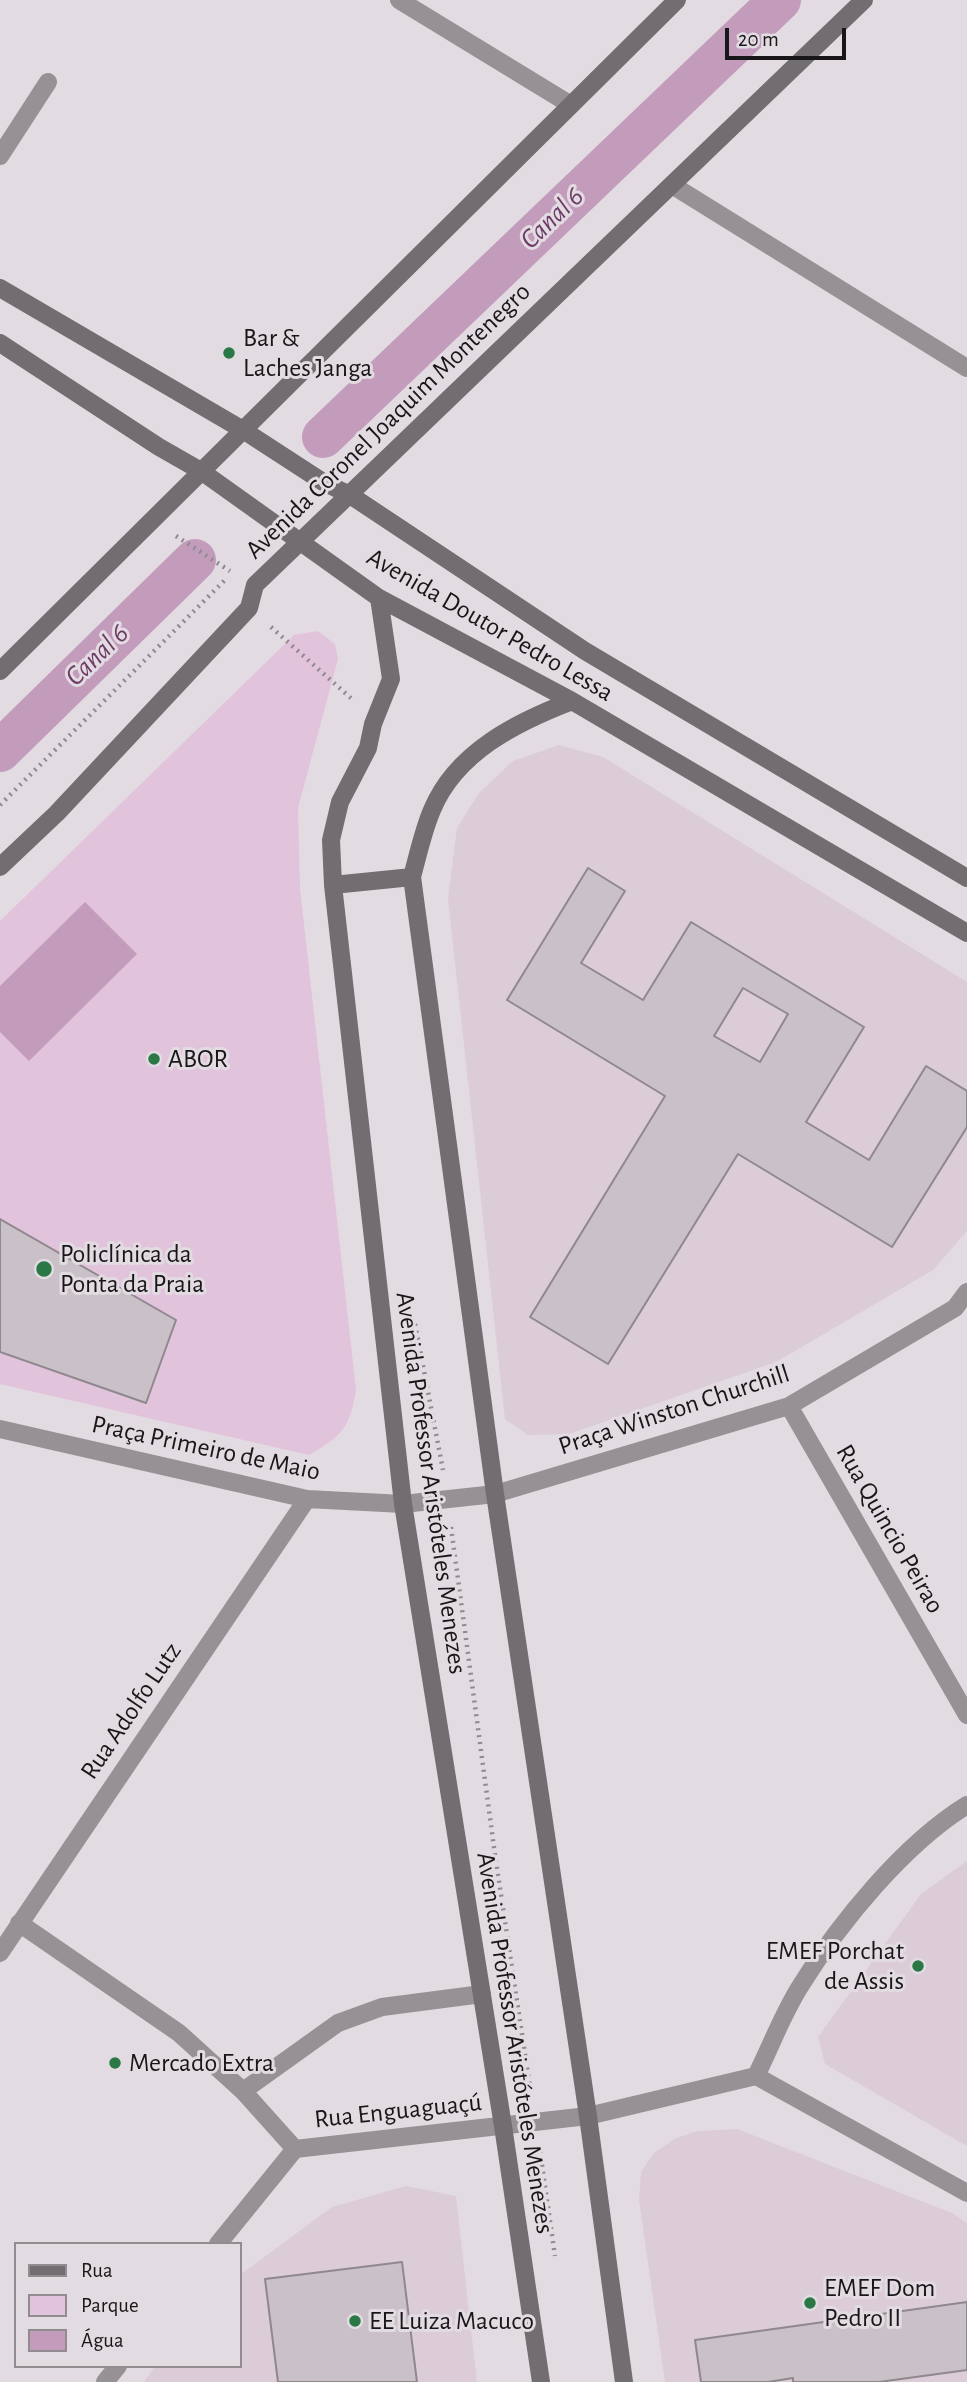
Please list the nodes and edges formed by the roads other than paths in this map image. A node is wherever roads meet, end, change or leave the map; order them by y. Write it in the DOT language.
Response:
graph roads {
  1 [pos="399,0"];
  2 [pos="677,0"];
  3 [pos="864,0"];
  4 [pos="48,82"];
  5 [pos="570,105"];
  6 [pos="0,156"];
  7 [pos="673,184"];
  8 [pos="0,288"];
  9 [pos="0,343"];
  10 [pos="967,368"];
  11 [pos="243,430"];
  12 [pos="201,471"];
  13 [pos="350,495"];
  14 [pos="302,541"];
  15 [pos="379,598"];
  16 [pos="0,671"];
  17 [pos="572,701"];
  18 [pos="0,867"];
  19 [pos="412,877"];
  20 [pos="967,878"];
  21 [pos="333,885"];
  22 [pos="967,933"];
  23 [pos="967,1292"];
  24 [pos="789,1406"];
  25 [pos="0,1429"];
  26 [pos="495,1494"];
  27 [pos="447,1499"];
  28 [pos="307,1500"];
  29 [pos="403,1504"];
  30 [pos="967,1716"];
  31 [pos="967,1805"];
  32 [pos="19,1923"];
  33 [pos="0,1953"];
  34 [pos="482,1994"];
  35 [pos="756,2076"];
  36 [pos="243,2091"];
  37 [pos="588,2116"];
  38 [pos="503,2126"];
  39 [pos="295,2149"];
  40 [pos="967,2193"];
  41 [pos="220,2242"];
  42 [pos="116,2368"];
  43 [pos="105,2382"];
  44 [pos="541,2382"];
  45 [pos="625,2382"];
  1 -- 5 [label="street"];
  2 -- 5 [label="main road"];
  3 -- 7 [label="main road, Avenida Coronel Joaquim Montenegro"];
  4 -- 6 [label="street"];
  5 -- 11 [label="main road"];
  7 -- 10 [label="street"];
  7 -- 13 [label="main road, Avenida Coronel Joaquim Montenegro"];
  8 -- 11 [label="main road, Avenida Doutor Pedro Lessa"];
  9 -- 12 [label="main road, Avenida Doutor Pedro Lessa"];
  11 -- 12 [label="main road"];
  11 -- 13 [label="main road, Avenida Doutor Pedro Lessa"];
  12 -- 14 [label="main road, Avenida Doutor Pedro Lessa"];
  12 -- 16 [label="main road"];
  13 -- 14 [label="main road, Avenida Coronel Joaquim Montenegro"];
  13 -- 20 [label="main road, Avenida Doutor Pedro Lessa"];
  14 -- 15 [label="main road, Avenida Doutor Pedro Lessa"];
  14 -- 18 [label="main road, Avenida Coronel Joaquim Montenegro"];
  15 -- 17 [label="main road, Avenida Doutor Pedro Lessa"];
  15 -- 21 [label="main road, Avenida Professor Aristóteles Menezes"];
  17 -- 19 [label="main road"];
  17 -- 22 [label="main road, Avenida Doutor Pedro Lessa"];
  19 -- 21 [label="main road"];
  19 -- 26 [label="main road"];
  21 -- 29 [label="main road, Avenida Professor Aristóteles Menezes"];
  23 -- 24 [label="street, Praça Winston Churchill"];
  24 -- 26 [label="street, Praça Winston Churchill"];
  24 -- 30 [label="street, Rua Quincio Peirao"];
  25 -- 28 [label="street, Praça Primeiro de Maio"];
  26 -- 27 [label="street, Praça Winston Churchill"];
  26 -- 37 [label="main road"];
  27 -- 29 [label="street, Praça Primeiro de Maio"];
  28 -- 29 [label="street, Praça Primeiro de Maio"];
  28 -- 32 [label="street, Rua Adolfo Lutz"];
  29 -- 34 [label="main road, Avenida Professor Aristóteles Menezes"];
  31 -- 35 [label="street"];
  32 -- 33 [label="street, Rua Adolfo Lutz"];
  32 -- 36 [label="street"];
  34 -- 36 [label="street"];
  34 -- 38 [label="main road, Avenida Professor Aristóteles Menezes"];
  35 -- 37 [label="street, Rua Enguaguaçú"];
  35 -- 40 [label="street"];
  36 -- 39 [label="street"];
  37 -- 38 [label="street, Rua Enguaguaçú"];
  37 -- 45 [label="main road"];
  38 -- 39 [label="street, Rua Enguaguaçú"];
  38 -- 44 [label="main road, Avenida Professor Aristóteles Menezes"];
  39 -- 41 [label="street, Rua Enguaguaçú"];
  42 -- 43 [label="street"];
}
